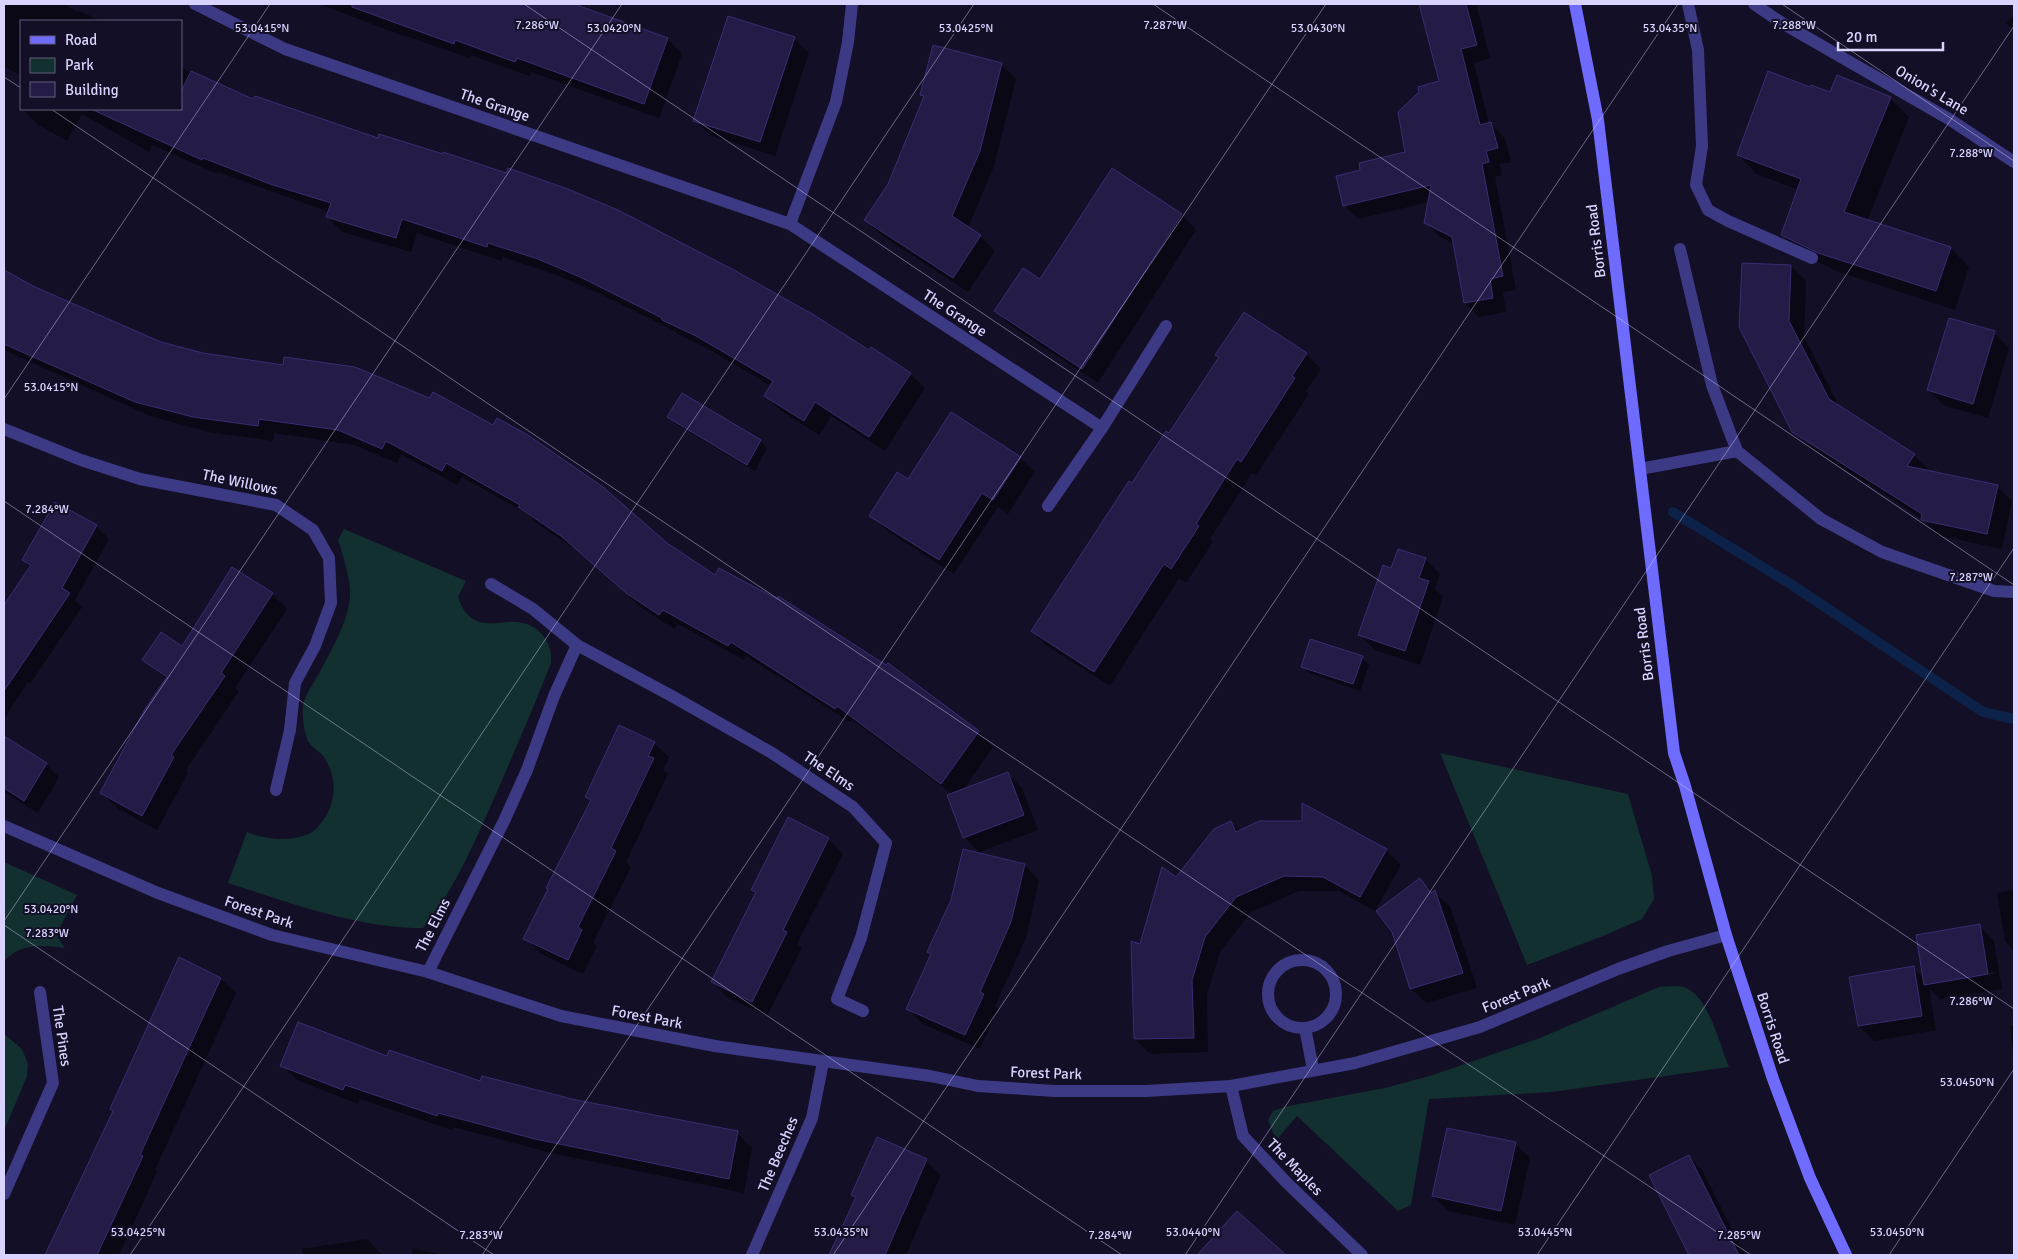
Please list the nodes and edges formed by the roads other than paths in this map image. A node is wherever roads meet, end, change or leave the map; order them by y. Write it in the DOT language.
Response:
graph roads {
  1 [pos="195,4"];
  2 [pos="852,4"];
  3 [pos="1575,4"];
  4 [pos="1688,4"];
  5 [pos="1754,4"];
  6 [pos="2014,162"];
  7 [pos="790,224"];
  8 [pos="1680,249"];
  9 [pos="1812,258"];
  10 [pos="1166,326"];
  11 [pos="1102,428"];
  12 [pos="5,433"];
  13 [pos="1737,451"];
  14 [pos="1640,469"];
  15 [pos="1048,506"];
  16 [pos="491,584"];
  17 [pos="2014,592"];
  18 [pos="577,645"];
  19 [pos="276,790"];
  20 [pos="4,826"];
  21 [pos="1726,935"];
  22 [pos="428,972"];
  23 [pos="40,992"];
  24 [pos="863,1011"];
  25 [pos="1305,1028"];
  26 [pos="823,1062"];
  27 [pos="1313,1070"];
  28 [pos="1231,1086"];
  29 [pos="4,1194"];
  30 [pos="752,1255"];
  31 [pos="1362,1255"];
  32 [pos="1846,1255"];
  1 -- 7 [label="street, The Grange"];
  2 -- 7 [label="street"];
  3 -- 14 [label="street, Borris Road"];
  4 -- 9 [label="street"];
  5 -- 6 [label="street, Onion's Lane"];
  7 -- 11 [label="street, The Grange"];
  8 -- 13 [label="street"];
  10 -- 11 [label="street"];
  11 -- 15 [label="street"];
  12 -- 19 [label="street, The Willows"];
  13 -- 14 [label="street"];
  13 -- 17 [label="street"];
  14 -- 21 [label="street, Borris Road"];
  16 -- 18 [label="street, The Elms"];
  18 -- 22 [label="street, The Elms"];
  18 -- 24 [label="street, The Elms"];
  20 -- 22 [label="street, Forest Park"];
  21 -- 27 [label="street, Forest Park"];
  21 -- 32 [label="street, Borris Road"];
  22 -- 26 [label="street, Forest Park"];
  23 -- 29 [label="street, The Pines"];
  25 -- 25 [label="street"];
  25 -- 27 [label="street"];
  26 -- 28 [label="street, Forest Park"];
  26 -- 30 [label="street, The Beeches"];
  27 -- 28 [label="street, Forest Park"];
  28 -- 31 [label="street, The Maples"];
}
